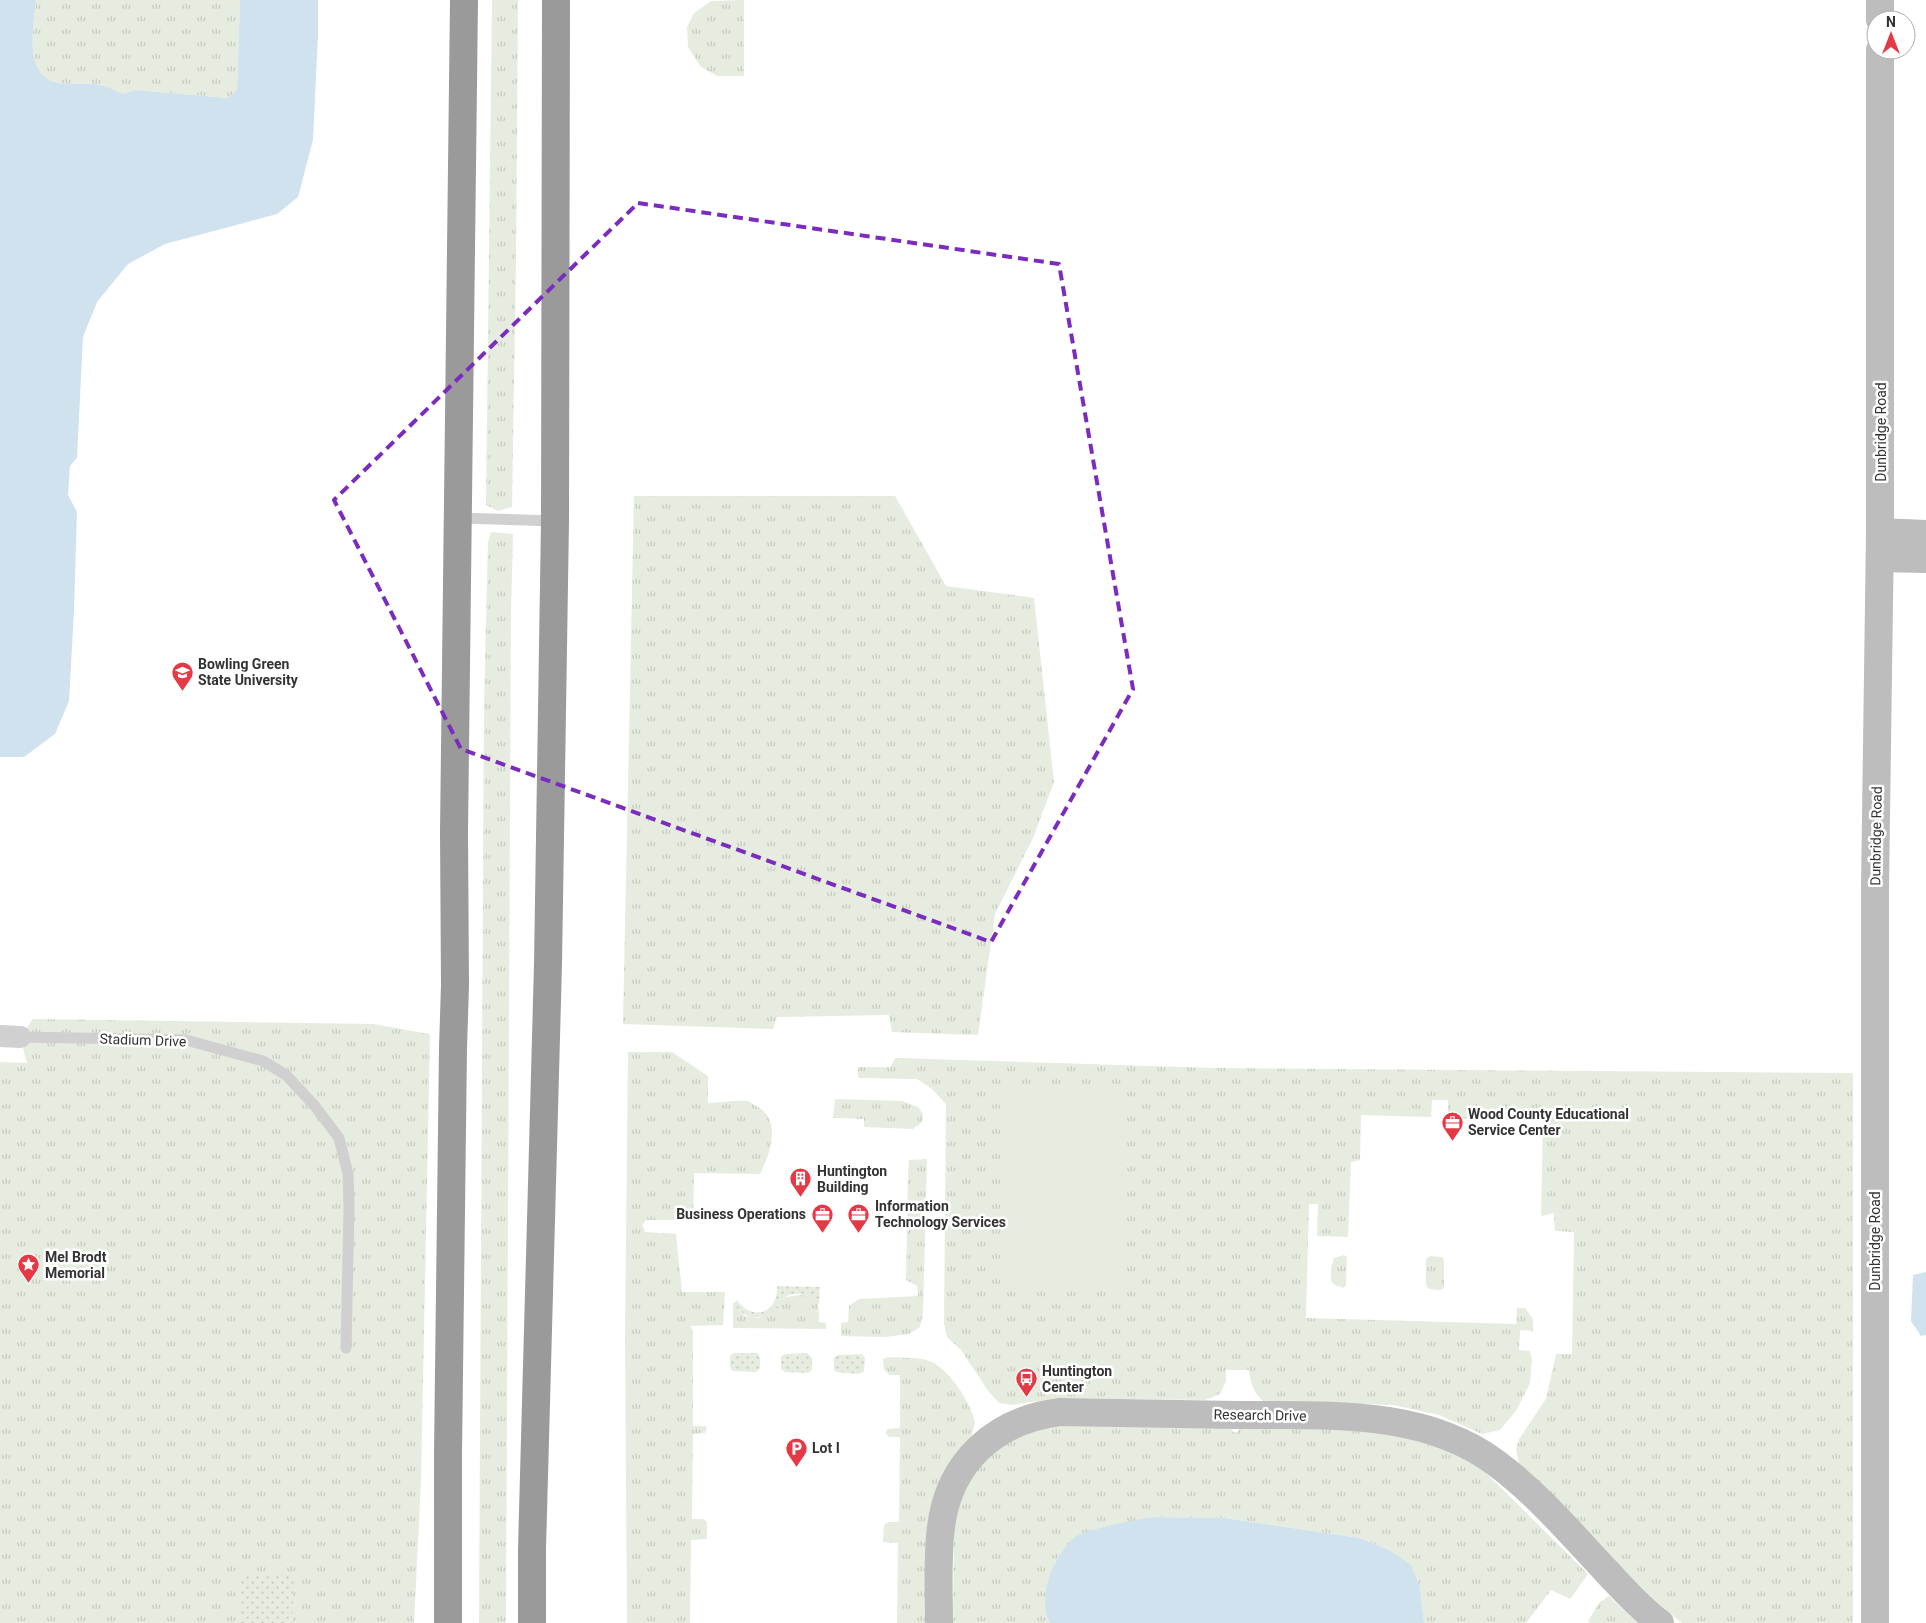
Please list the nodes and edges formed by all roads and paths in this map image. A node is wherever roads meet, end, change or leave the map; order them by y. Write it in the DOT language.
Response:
graph roads {
  1 [pos="464,0"];
  2 [pos="556,0"];
  3 [pos="1880,60"];
  4 [pos="459,518"];
  5 [pos="555,521"];
  6 [pos="1926,534"];
  7 [pos="1880,545"];
  8 [pos="1926,559"];
  9 [pos="10,1036"];
  10 [pos="346,1348"];
  11 [pos="448,1454"];
  12 [pos="441,1623"];
  13 [pos="448,1623"];
  14 [pos="532,1623"];
  15 [pos="939,1623"];
  16 [pos="1660,1623"];
  17 [pos="1875,1623"];
  1 -- 4 [label="highway"];
  2 -- 5 [label="highway"];
  3 -- 7 [label="street, Dunbridge Road"];
  4 -- 5 [label="lane"];
  4 -- 11 [label="highway"];
  5 -- 14 [label="highway"];
  6 -- 7 [label="street"];
  7 -- 8 [label="street"];
  7 -- 17 [label="street, Dunbridge Road"];
  9 -- 10 [label="lane, Stadium Drive"];
  11 -- 12 [label="highway"];
  11 -- 13 [label="highway"];
  15 -- 16 [label="street, Research Drive"];
}
